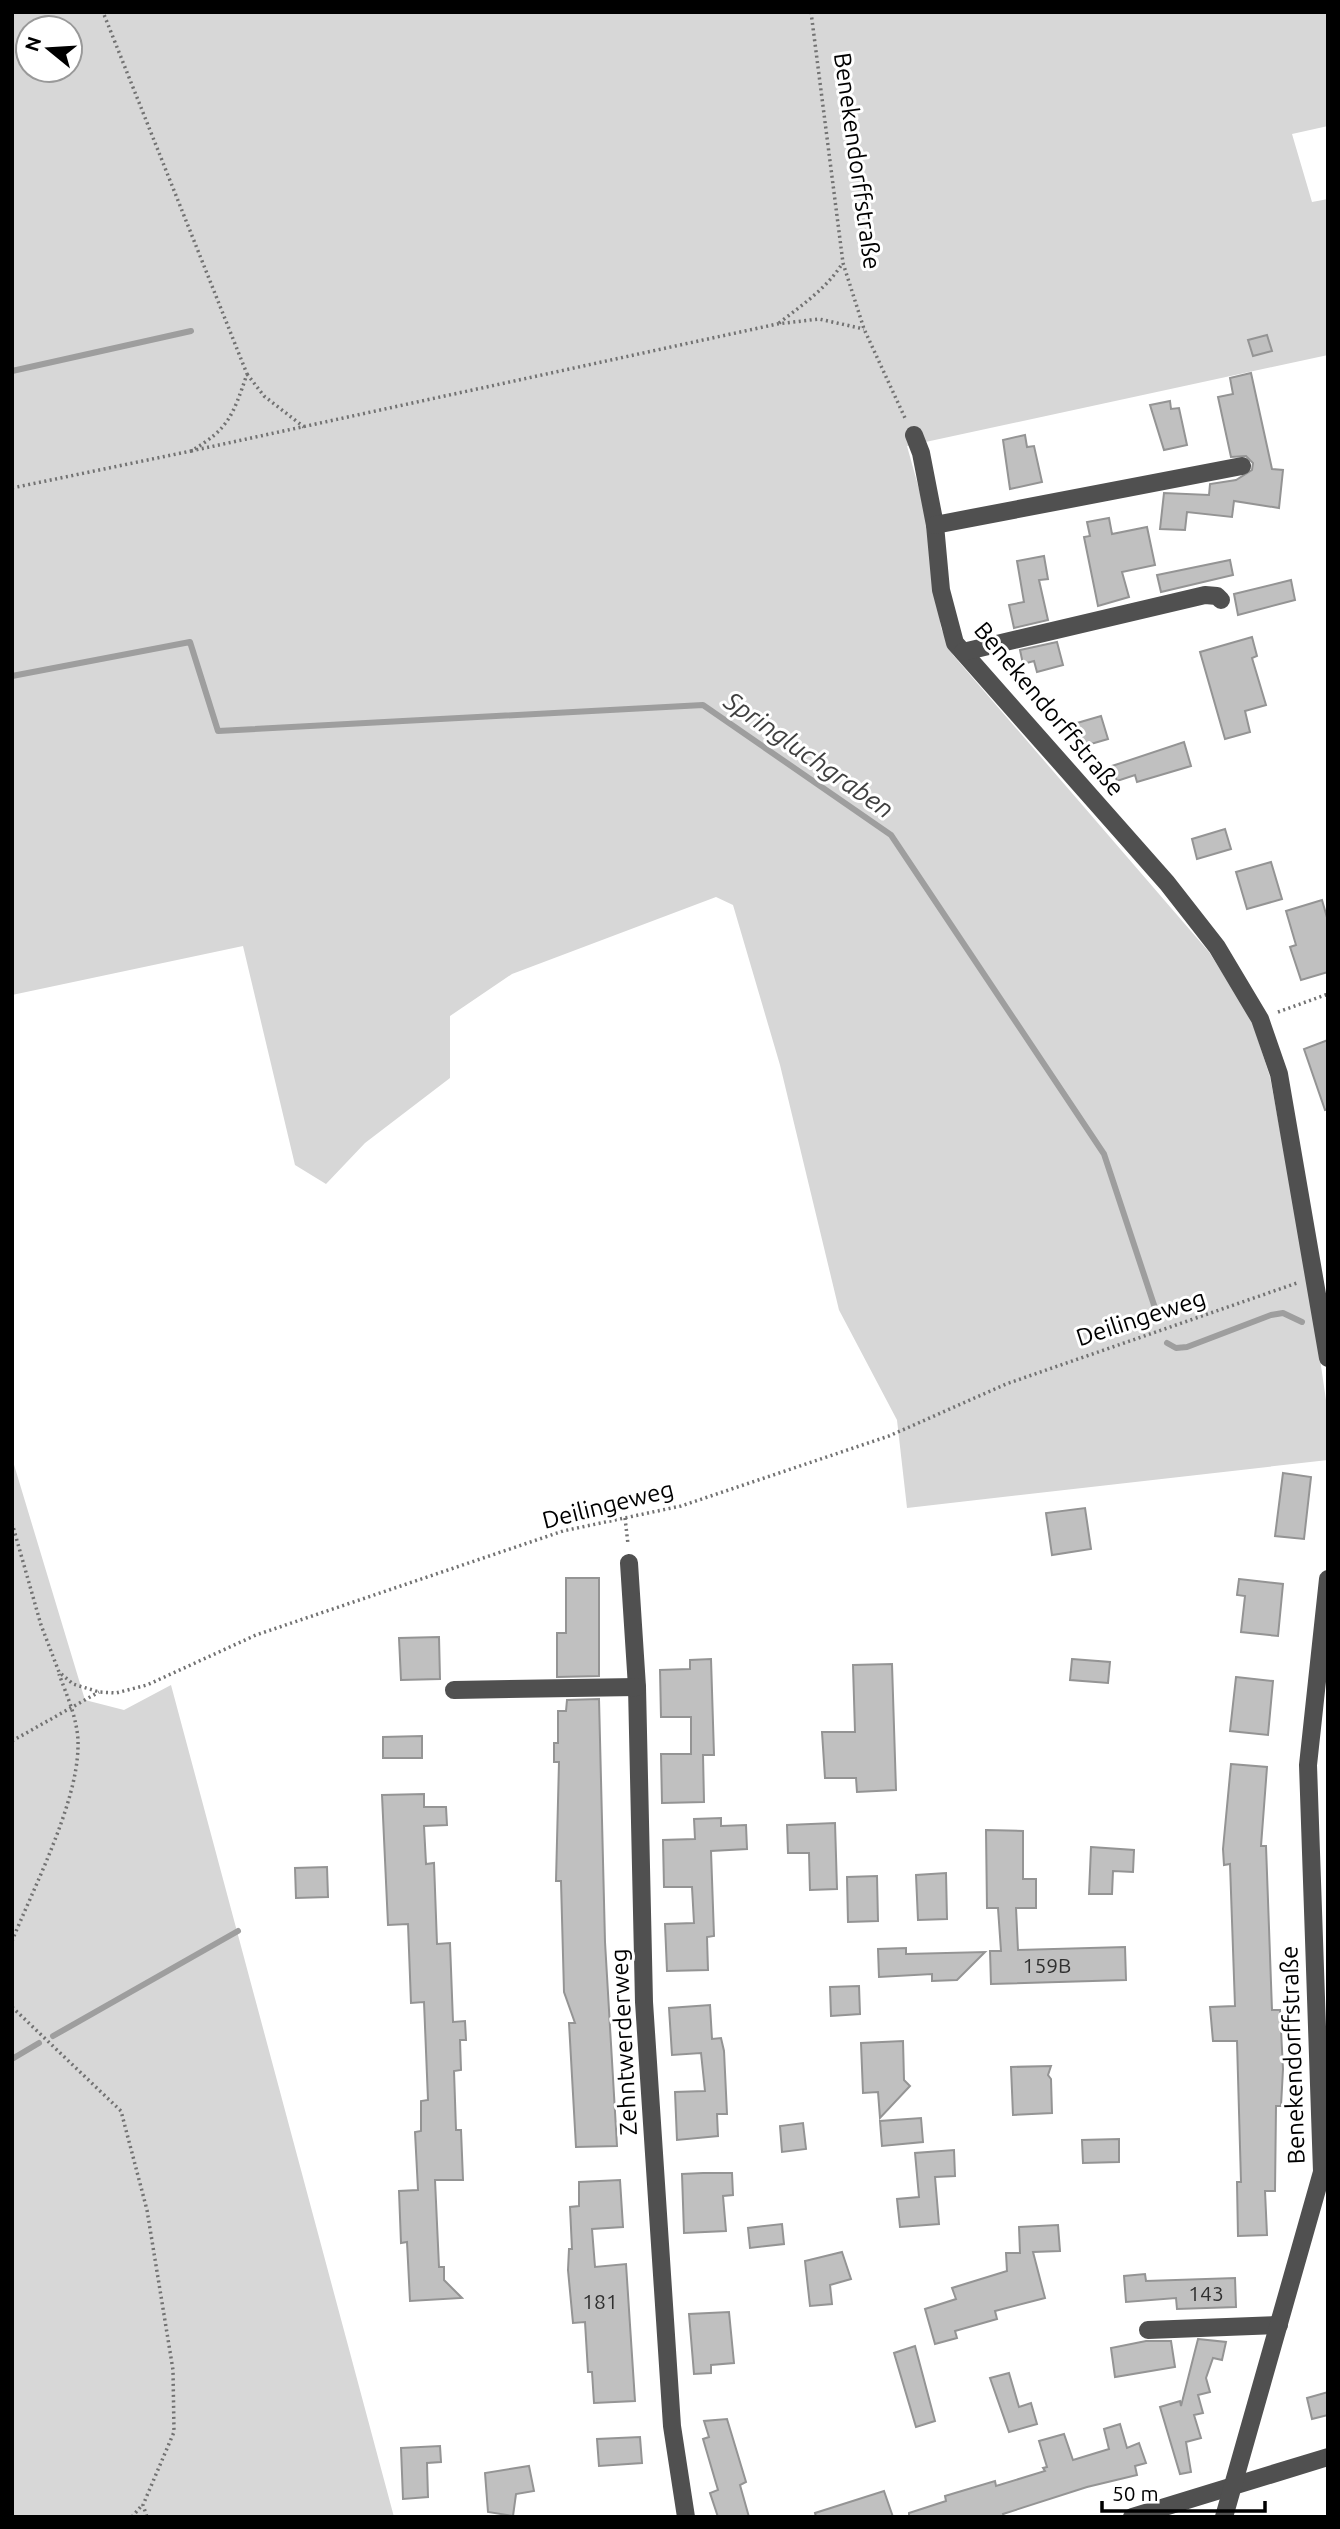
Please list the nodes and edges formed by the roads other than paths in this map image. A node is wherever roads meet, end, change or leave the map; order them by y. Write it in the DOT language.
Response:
graph roads {
  1 [pos="914,435"];
  2 [pos="1242,466"];
  3 [pos="934,526"];
  4 [pos="1221,600"];
  5 [pos="963,652"];
  6 [pos="1328,1358"];
  7 [pos="629,1563"];
  8 [pos="1328,1579"];
  9 [pos="636,1687"];
  10 [pos="454,1690"];
  11 [pos="1323,2042"];
  12 [pos="1279,2325"];
  13 [pos="1148,2330"];
  14 [pos="1328,2457"];
  15 [pos="1235,2485"];
  16 [pos="686,2517"];
  17 [pos="1132,2517"];
  18 [pos="1224,2517"];
  1 -- 3 [label="street, Benekendorffstraße"];
  2 -- 3 [label="street"];
  3 -- 5 [label="street, Benekendorffstraße"];
  4 -- 5 [label="street"];
  5 -- 6 [label="street, Benekendorffstraße"];
  7 -- 9 [label="street, Zehntwerderweg"];
  8 -- 11 [label="street, Benekendorffstraße"];
  9 -- 10 [label="street"];
  9 -- 16 [label="street, Zehntwerderweg"];
  11 -- 12 [label="street, Benekendorffstraße"];
  12 -- 13 [label="street"];
  12 -- 15 [label="street, Benekendorffstraße"];
  14 -- 15 [label="street"];
  15 -- 17 [label="street"];
  15 -- 18 [label="street, Benekendorffstraße"];
}
